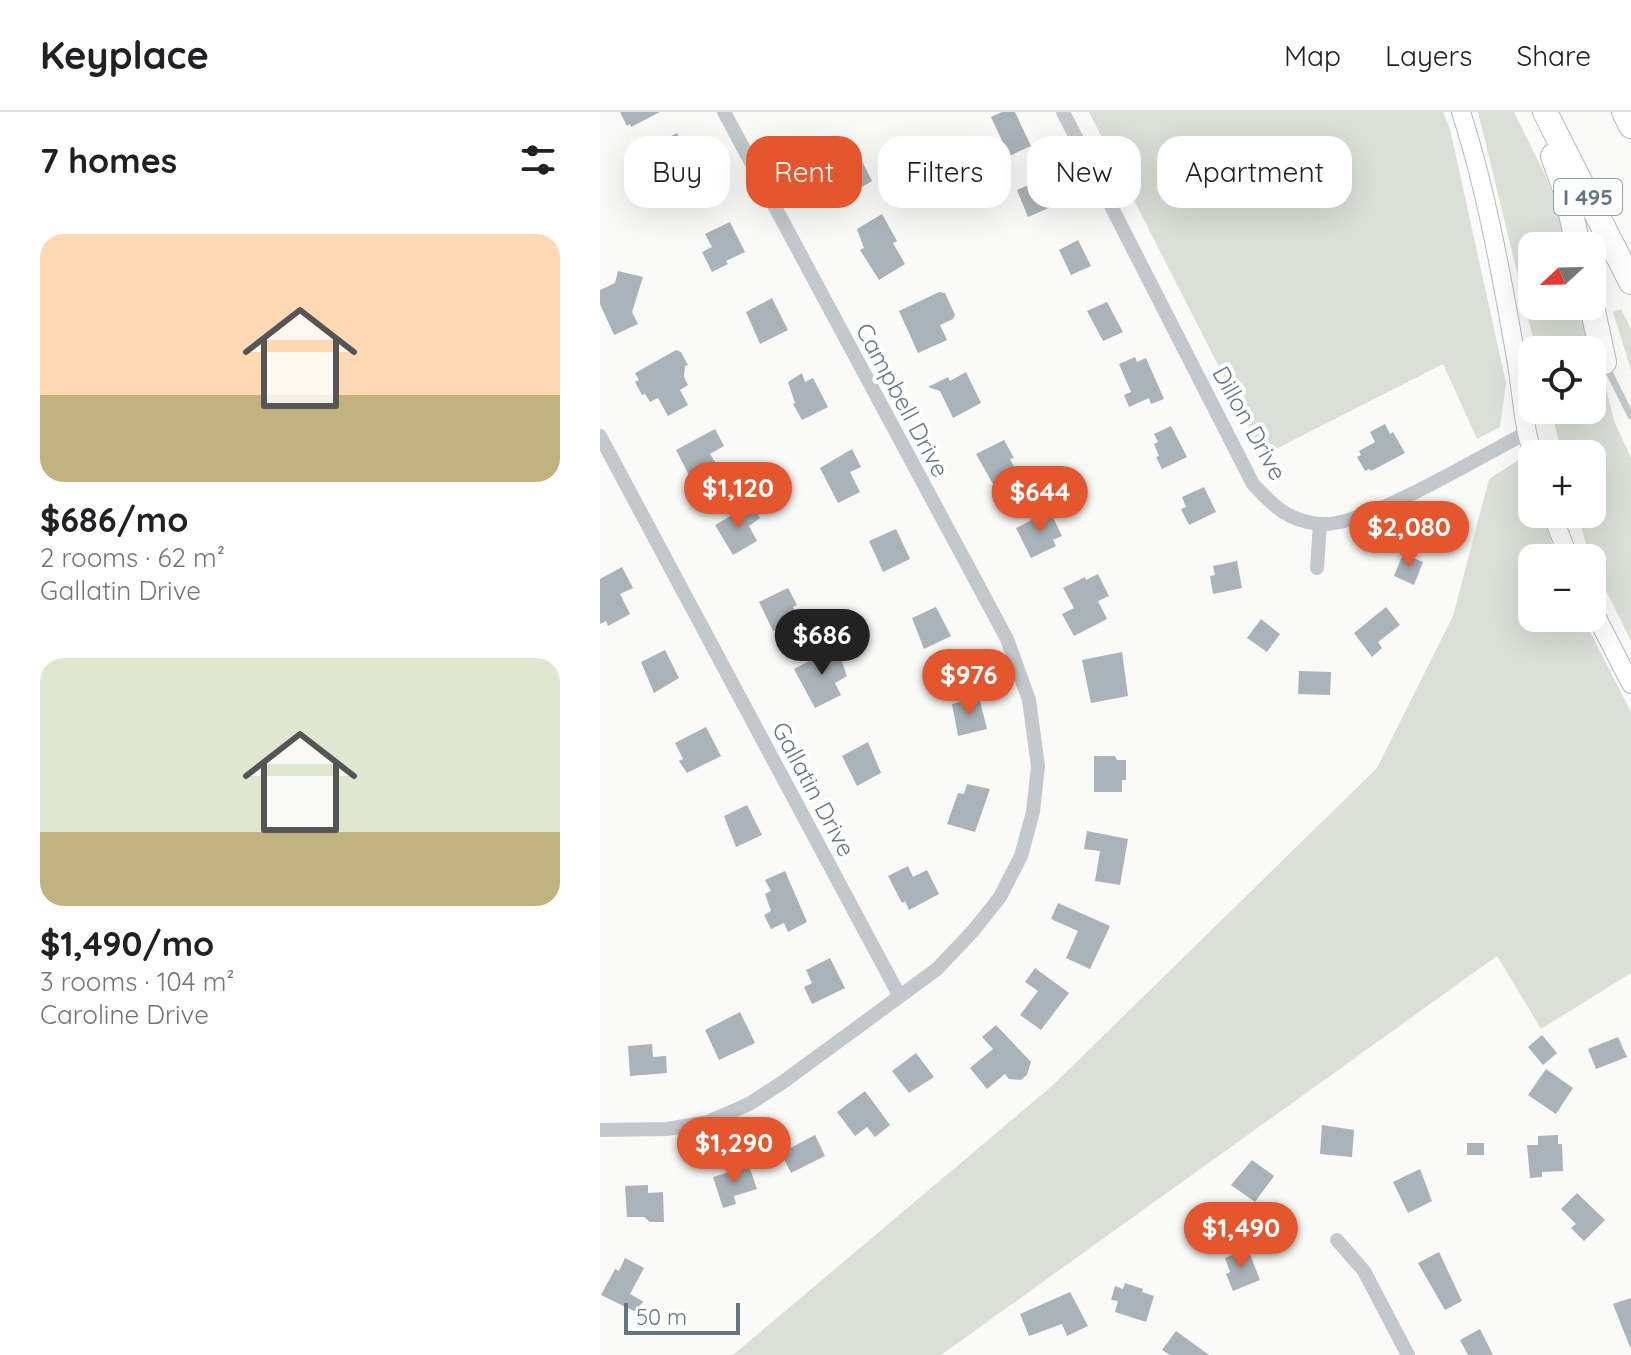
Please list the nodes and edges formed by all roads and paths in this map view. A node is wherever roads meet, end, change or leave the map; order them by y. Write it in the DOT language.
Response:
graph roads {
  1 [pos="724,112"];
  2 [pos="1063,112"];
  3 [pos="1461,112"];
  4 [pos="1536,112"];
  5 [pos="1545,112"];
  6 [pos="1624,112"];
  7 [pos="1631,126"];
  8 [pos="1575,232"];
  9 [pos="1631,282"];
  10 [pos="1606,366"];
  11 [pos="1631,416"];
  12 [pos="1526,433"];
  13 [pos="600,436"];
  14 [pos="1528,440"];
  15 [pos="1320,524"];
  16 [pos="1317,568"];
  17 [pos="1604,632"];
  18 [pos="1631,684"];
  19 [pos="899,995"];
  20 [pos="600,1130"];
  21 [pos="1337,1240"];
  22 [pos="1408,1355"];
  1 -- 19 [label="street, Campbell Drive"];
  2 -- 15 [label="street, Dillon Drive"];
  3 -- 12 [label="main road"];
  4 -- 8 [label="highway"];
  5 -- 9 [label="highway, I 495"];
  6 -- 7 [label="highway"];
  10 -- 11 [label="lane"];
  12 -- 14 [label="main road"];
  12 -- 15 [label="street, Dillon Drive"];
  13 -- 19 [label="street, Gallatin Drive"];
  15 -- 16 [label="street"];
  17 -- 18 [label="main road"];
  19 -- 20 [label="street, Campbell Drive"];
  21 -- 22 [label="street"];
}
